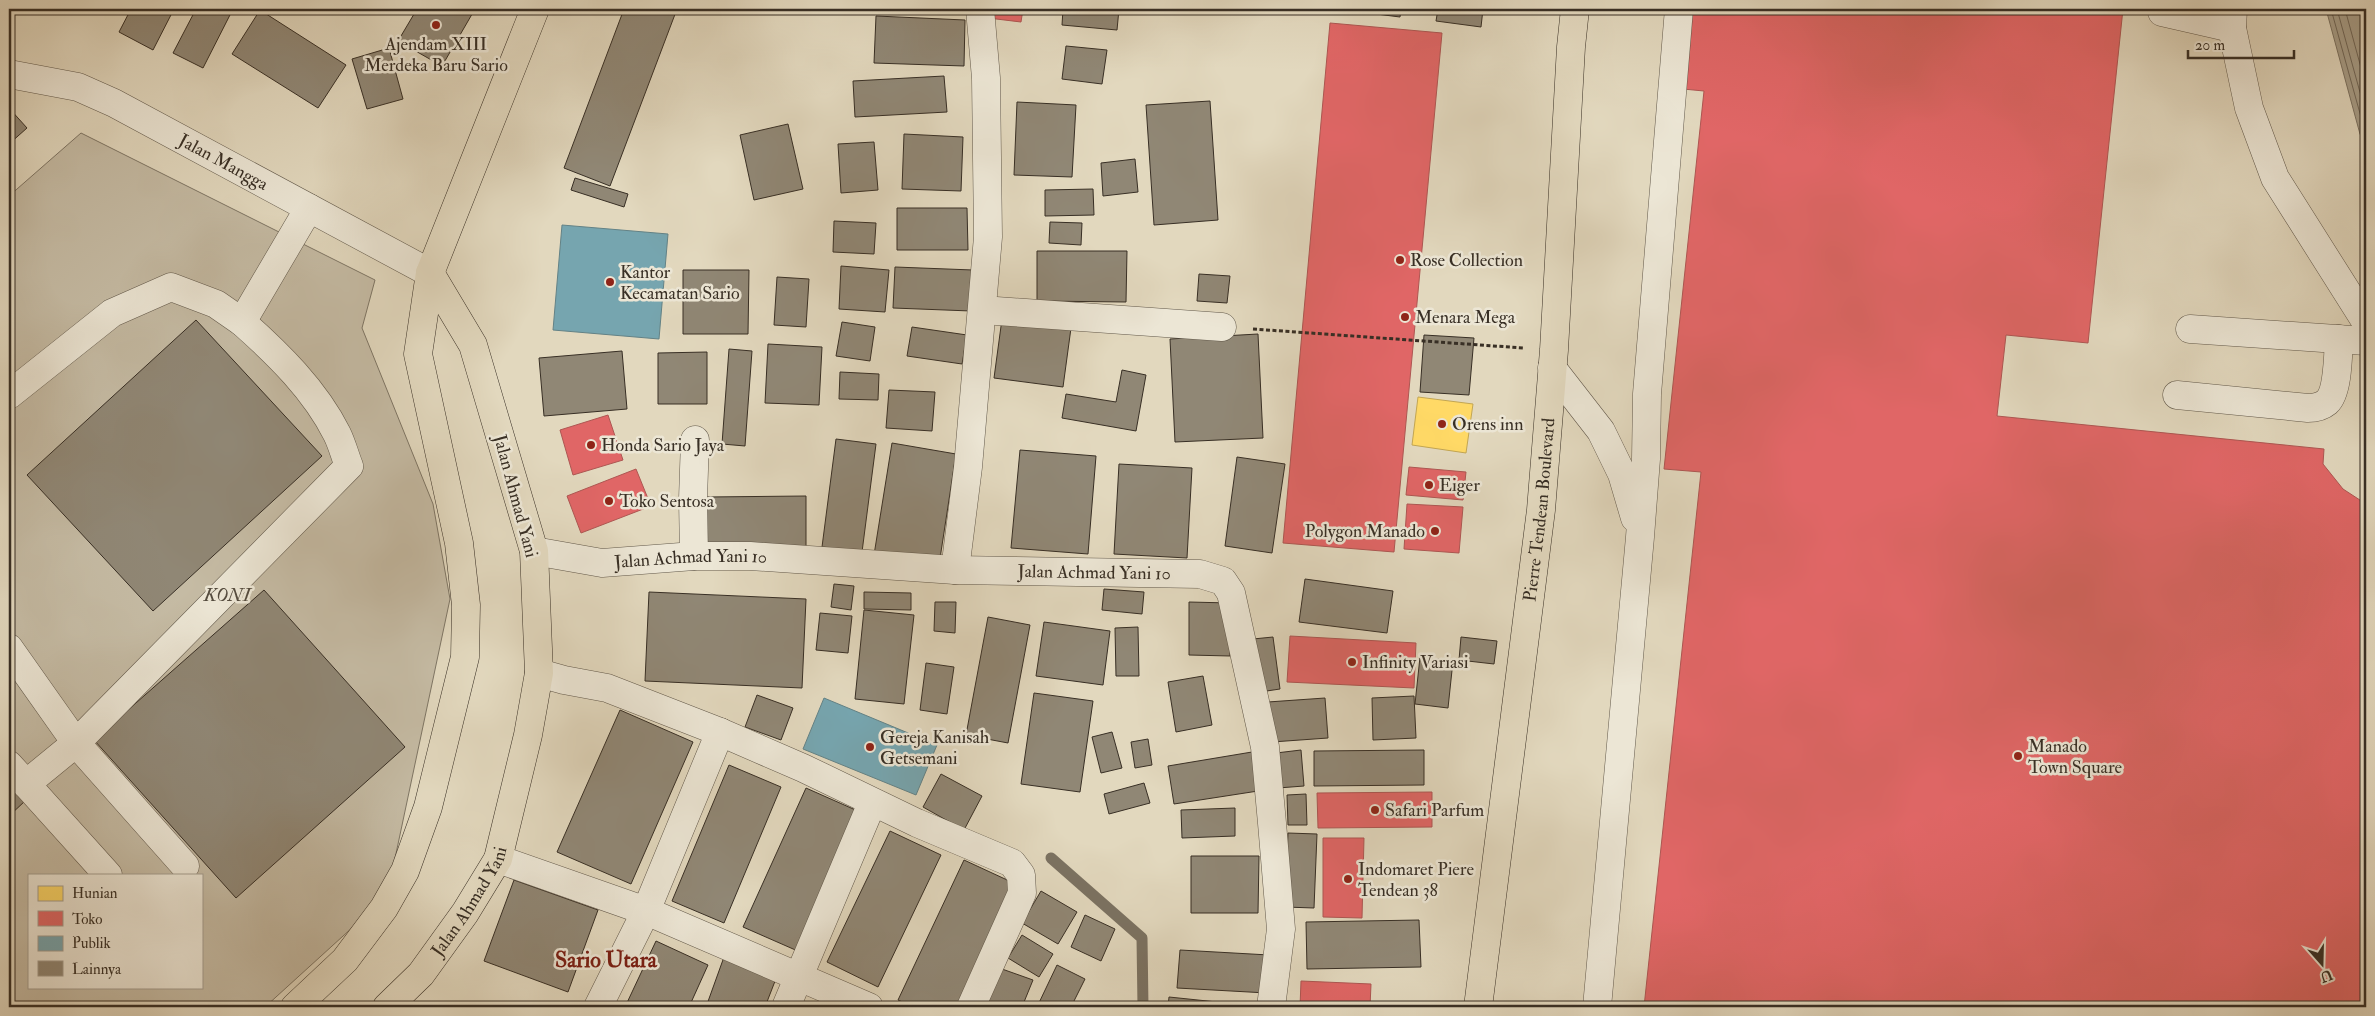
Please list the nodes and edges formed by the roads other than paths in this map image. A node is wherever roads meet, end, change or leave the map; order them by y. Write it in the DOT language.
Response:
graph roads {
  1 [pos="535,9"];
  2 [pos="980,9"];
  3 [pos="1564,9"];
  4 [pos="1575,9"];
  5 [pos="1679,9"];
  6 [pos="2161,9"];
  7 [pos="2232,19"];
  8 [pos="1571,47"];
  9 [pos="9,74"];
  10 [pos="309,208"];
  11 [pos="430,273"];
  12 [pos="982,310"];
  13 [pos="242,322"];
  14 [pos="2366,322"];
  15 [pos="1222,327"];
  16 [pos="2190,329"];
  17 [pos="2339,339"];
  18 [pos="2366,341"];
  19 [pos="1553,359"];
  20 [pos="9,395"];
  21 [pos="2177,395"];
  22 [pos="695,440"];
  23 [pos="1640,537"];
  24 [pos="534,551"];
  25 [pos="694,556"];
  26 [pos="955,570"];
  27 [pos="9,648"];
  28 [pos="539,673"];
  29 [pos="720,732"];
  30 [pos="76,743"];
  31 [pos="17,775"];
  32 [pos="872,803"];
  33 [pos="498,859"];
  34 [pos="185,866"];
  35 [pos="107,874"];
  36 [pos="646,911"];
  37 [pos="801,976"];
  38 [pos="295,1007"];
  39 [pos="387,1007"];
  40 [pos="598,1007"];
  41 [pos="786,1007"];
  42 [pos="869,1007"];
  43 [pos="971,1007"];
  44 [pos="1271,1007"];
  45 [pos="1478,1007"];
  46 [pos="1597,1007"];
  1 -- 11 [label="main road"];
  2 -- 12 [label="street"];
  3 -- 8 [label="main road"];
  4 -- 8 [label="main road, Pierre Tendean Boulevard"];
  5 -- 23 [label="street"];
  6 -- 7 [label="street"];
  7 -- 14 [label="street"];
  8 -- 19 [label="main road, Pierre Tendean Boulevard"];
  9 -- 10 [label="street, Jalan Mangga"];
  10 -- 11 [label="street, Jalan Mangga"];
  10 -- 13 [label="street"];
  11 -- 24 [label="main road, Jalan Ahmad Yani"];
  11 -- 38 [label="main road"];
  12 -- 15 [label="street"];
  12 -- 26 [label="street"];
  13 -- 20 [label="street"];
  13 -- 30 [label="street"];
  16 -- 17 [label="street"];
  17 -- 18 [label="street"];
  17 -- 21 [label="street"];
  19 -- 23 [label="street"];
  19 -- 45 [label="main road, Pierre Tendean Boulevard"];
  22 -- 25 [label="street"];
  23 -- 46 [label="street"];
  24 -- 25 [label="street, Jalan Achmad Yani 10"];
  24 -- 28 [label="main road, Jalan Ahmad Yani"];
  25 -- 26 [label="street, Jalan Achmad Yani 10"];
  26 -- 44 [label="street, Jalan Achmad Yani 10"];
  27 -- 30 [label="street"];
  28 -- 29 [label="street"];
  28 -- 33 [label="main road, Jalan Ahmad Yani"];
  29 -- 32 [label="street"];
  29 -- 36 [label="street"];
  30 -- 31 [label="street"];
  30 -- 34 [label="street"];
  31 -- 35 [label="street"];
  32 -- 37 [label="street"];
  32 -- 43 [label="street"];
  33 -- 36 [label="street"];
  33 -- 39 [label="main road, Jalan Ahmad Yani"];
  36 -- 37 [label="street"];
  36 -- 40 [label="street"];
  37 -- 41 [label="street"];
  37 -- 42 [label="street"];
}
